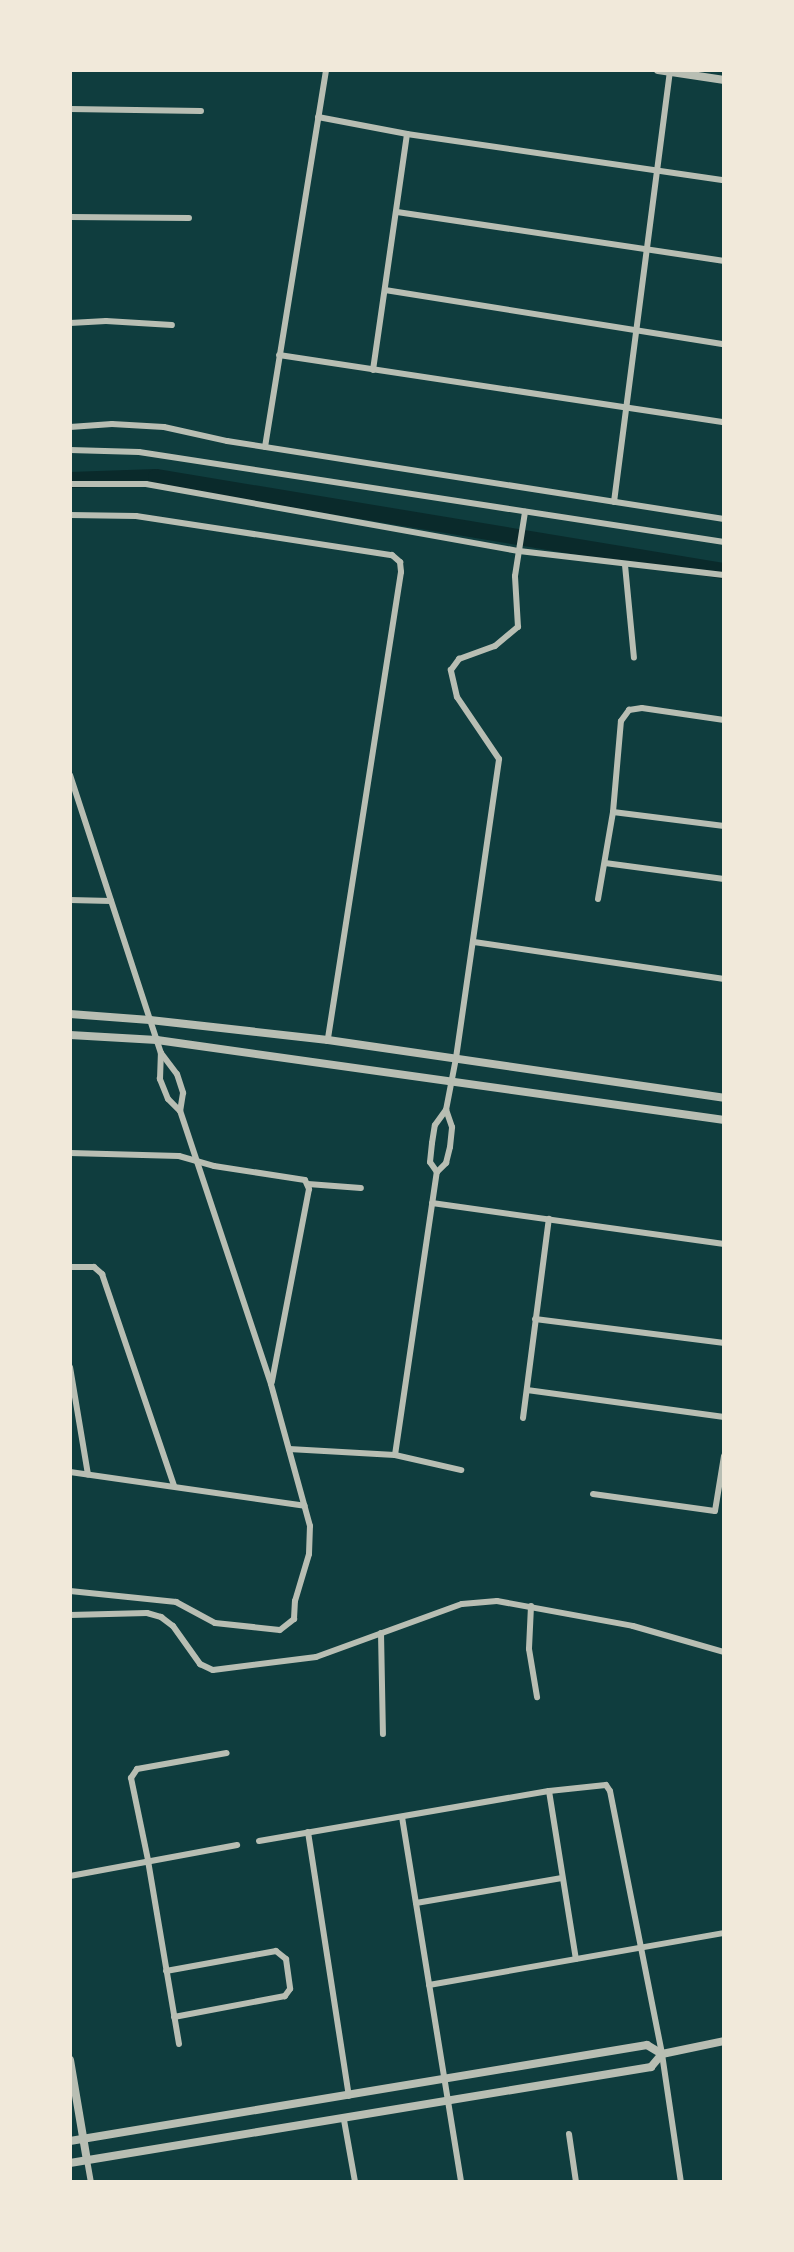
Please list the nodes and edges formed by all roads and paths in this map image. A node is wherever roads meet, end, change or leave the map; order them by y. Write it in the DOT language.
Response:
graph roads {
  1 [pos="326,70"];
  2 [pos="658,70"];
  3 [pos="670,72"];
  4 [pos="724,80"];
  5 [pos="70,109"];
  6 [pos="201,111"];
  7 [pos="318,117"];
  8 [pos="407,134"];
  9 [pos="657,169"];
  10 [pos="724,180"];
  11 [pos="397,212"];
  12 [pos="70,217"];
  13 [pos="189,218"];
  14 [pos="646,250"];
  15 [pos="724,261"];
  16 [pos="385,290"];
  17 [pos="70,323"];
  18 [pos="172,325"];
  19 [pos="635,330"];
  20 [pos="724,344"];
  21 [pos="279,355"];
  22 [pos="373,370"];
  23 [pos="626,406"];
  24 [pos="724,422"];
  25 [pos="70,426"];
  26 [pos="265,447"];
  27 [pos="70,450"];
  28 [pos="70,484"];
  29 [pos="614,502"];
  30 [pos="525,512"];
  31 [pos="70,515"];
  32 [pos="724,519"];
  33 [pos="724,542"];
  34 [pos="519,551"];
  35 [pos="625,565"];
  36 [pos="724,575"];
  37 [pos="634,658"];
  38 [pos="724,720"];
  39 [pos="70,775"];
  40 [pos="613,812"];
  41 [pos="724,826"];
  42 [pos="605,863"];
  43 [pos="724,879"];
  44 [pos="598,899"];
  45 [pos="70,900"];
  46 [pos="111,901"];
  47 [pos="474,942"];
  48 [pos="724,979"];
  49 [pos="70,1014"];
  50 [pos="150,1020"];
  51 [pos="70,1035"];
  52 [pos="157,1040"];
  53 [pos="328,1040"];
  54 [pos="161,1053"];
  55 [pos="456,1059"];
  56 [pos="452,1083"];
  57 [pos="724,1098"];
  58 [pos="446,1110"];
  59 [pos="180,1111"];
  60 [pos="724,1120"];
  61 [pos="70,1153"];
  62 [pos="198,1161"];
  63 [pos="437,1172"];
  64 [pos="308,1184"];
  65 [pos="361,1188"];
  66 [pos="432,1203"];
  67 [pos="550,1219"];
  68 [pos="724,1244"];
  69 [pos="70,1267"];
  70 [pos="536,1319"];
  71 [pos="724,1343"];
  72 [pos="70,1367"];
  73 [pos="271,1384"];
  74 [pos="527,1390"];
  75 [pos="724,1417"];
  76 [pos="523,1418"];
  77 [pos="289,1449"];
  78 [pos="395,1455"];
  79 [pos="724,1456"];
  80 [pos="461,1470"];
  81 [pos="70,1472"];
  82 [pos="88,1475"];
  83 [pos="174,1485"];
  84 [pos="593,1494"];
  85 [pos="305,1506"];
  86 [pos="70,1591"];
  87 [pos="531,1606"];
  88 [pos="70,1615"];
  89 [pos="382,1633"];
  90 [pos="724,1651"];
  91 [pos="537,1697"];
  92 [pos="383,1734"];
  93 [pos="227,1753"];
  94 [pos="549,1791"];
  95 [pos="402,1817"];
  96 [pos="308,1832"];
  97 [pos="259,1841"];
  98 [pos="237,1845"];
  99 [pos="148,1860"];
  100 [pos="70,1876"];
  101 [pos="562,1878"];
  102 [pos="416,1903"];
  103 [pos="724,1933"];
  104 [pos="640,1947"];
  105 [pos="576,1959"];
  106 [pos="166,1971"];
  107 [pos="429,1985"];
  108 [pos="174,2017"];
  109 [pos="724,2041"];
  110 [pos="179,2044"];
  111 [pos="662,2054"];
  112 [pos="70,2060"];
  113 [pos="445,2080"];
  114 [pos="349,2096"];
  115 [pos="449,2102"];
  116 [pos="344,2120"];
  117 [pos="569,2134"];
  118 [pos="83,2138"];
  119 [pos="72,2141"];
  120 [pos="78,2162"];
  121 [pos="91,2182"];
  122 [pos="355,2182"];
  123 [pos="461,2182"];
  124 [pos="576,2182"];
  125 [pos="681,2182"];
  1 -- 7 [label="street"];
  2 -- 3 [label="street"];
  3 -- 4 [label="street"];
  3 -- 9 [label="street"];
  5 -- 6 [label="street"];
  7 -- 8 [label="street"];
  7 -- 21 [label="street"];
  8 -- 9 [label="street"];
  8 -- 11 [label="street"];
  9 -- 10 [label="street"];
  9 -- 14 [label="street"];
  11 -- 14 [label="street"];
  11 -- 16 [label="street"];
  12 -- 13 [label="street"];
  14 -- 15 [label="street"];
  14 -- 19 [label="street"];
  16 -- 19 [label="street"];
  16 -- 22 [label="street"];
  17 -- 18 [label="street"];
  19 -- 20 [label="street"];
  19 -- 23 [label="street"];
  21 -- 22 [label="street"];
  21 -- 26 [label="street"];
  22 -- 23 [label="street"];
  23 -- 24 [label="street"];
  23 -- 29 [label="street"];
  25 -- 26 [label="street"];
  26 -- 29 [label="street"];
  27 -- 30 [label="street"];
  28 -- 34 [label="street"];
  29 -- 32 [label="street"];
  30 -- 33 [label="street"];
  30 -- 34 [label="street"];
  31 -- 53 [label="street"];
  34 -- 35 [label="street"];
  34 -- 47 [label="street"];
  35 -- 36 [label="street"];
  35 -- 37 [label="street"];
  38 -- 40 [label="street"];
  39 -- 46 [label="street"];
  40 -- 41 [label="street"];
  40 -- 42 [label="street"];
  42 -- 43 [label="street"];
  42 -- 44 [label="street"];
  45 -- 46 [label="street"];
  46 -- 50 [label="street"];
  47 -- 48 [label="street"];
  47 -- 55 [label="street"];
  49 -- 50 [label="street"];
  50 -- 52 [label="street"];
  50 -- 53 [label="street"];
  51 -- 52 [label="street"];
  52 -- 54 [label="street"];
  52 -- 56 [label="street"];
  53 -- 55 [label="street"];
  54 -- 59 [label="street"];
  54 -- 59 [label="street"];
  55 -- 56 [label="street"];
  55 -- 57 [label="street"];
  56 -- 58 [label="street"];
  56 -- 60 [label="street"];
  58 -- 63 [label="street"];
  58 -- 63 [label="street"];
  59 -- 62 [label="street"];
  61 -- 62 [label="street"];
  62 -- 64 [label="street"];
  62 -- 73 [label="street"];
  63 -- 66 [label="street"];
  64 -- 65 [label="street"];
  64 -- 73 [label="street"];
  66 -- 67 [label="street"];
  66 -- 78 [label="street"];
  67 -- 68 [label="street"];
  67 -- 70 [label="street"];
  69 -- 83 [label="street"];
  70 -- 71 [label="street"];
  70 -- 74 [label="street"];
  72 -- 82 [label="street"];
  73 -- 77 [label="street"];
  74 -- 75 [label="street"];
  74 -- 76 [label="street"];
  77 -- 78 [label="street"];
  77 -- 85 [label="street"];
  78 -- 80 [label="street"];
  79 -- 84 [label="street"];
  81 -- 82 [label="street"];
  82 -- 83 [label="street"];
  83 -- 85 [label="street"];
  85 -- 86 [label="street"];
  87 -- 89 [label="street"];
  87 -- 90 [label="street"];
  87 -- 91 [label="street"];
  88 -- 89 [label="street"];
  89 -- 92 [label="street"];
  93 -- 99 [label="street"];
  94 -- 95 [label="street"];
  94 -- 101 [label="street"];
  94 -- 104 [label="street"];
  95 -- 96 [label="street"];
  95 -- 102 [label="street"];
  96 -- 97 [label="street"];
  96 -- 114 [label="street"];
  98 -- 99 [label="street"];
  99 -- 100 [label="street"];
  99 -- 106 [label="street"];
  101 -- 102 [label="street"];
  101 -- 105 [label="street"];
  102 -- 107 [label="street"];
  103 -- 104 [label="street"];
  104 -- 105 [label="street"];
  104 -- 111 [label="street"];
  105 -- 107 [label="street"];
  106 -- 108 [label="street"];
  106 -- 108 [label="street"];
  107 -- 113 [label="street"];
  108 -- 110 [label="street"];
  109 -- 111 [label="street"];
  111 -- 113 [label="street"];
  111 -- 115 [label="street"];
  111 -- 125 [label="street"];
  112 -- 118 [label="street"];
  113 -- 114 [label="street"];
  113 -- 115 [label="street"];
  114 -- 118 [label="street"];
  115 -- 116 [label="street"];
  115 -- 123 [label="street"];
  116 -- 120 [label="street"];
  116 -- 122 [label="street"];
  117 -- 124 [label="street"];
  118 -- 119 [label="street"];
  118 -- 120 [label="street"];
  120 -- 121 [label="street"];
}
